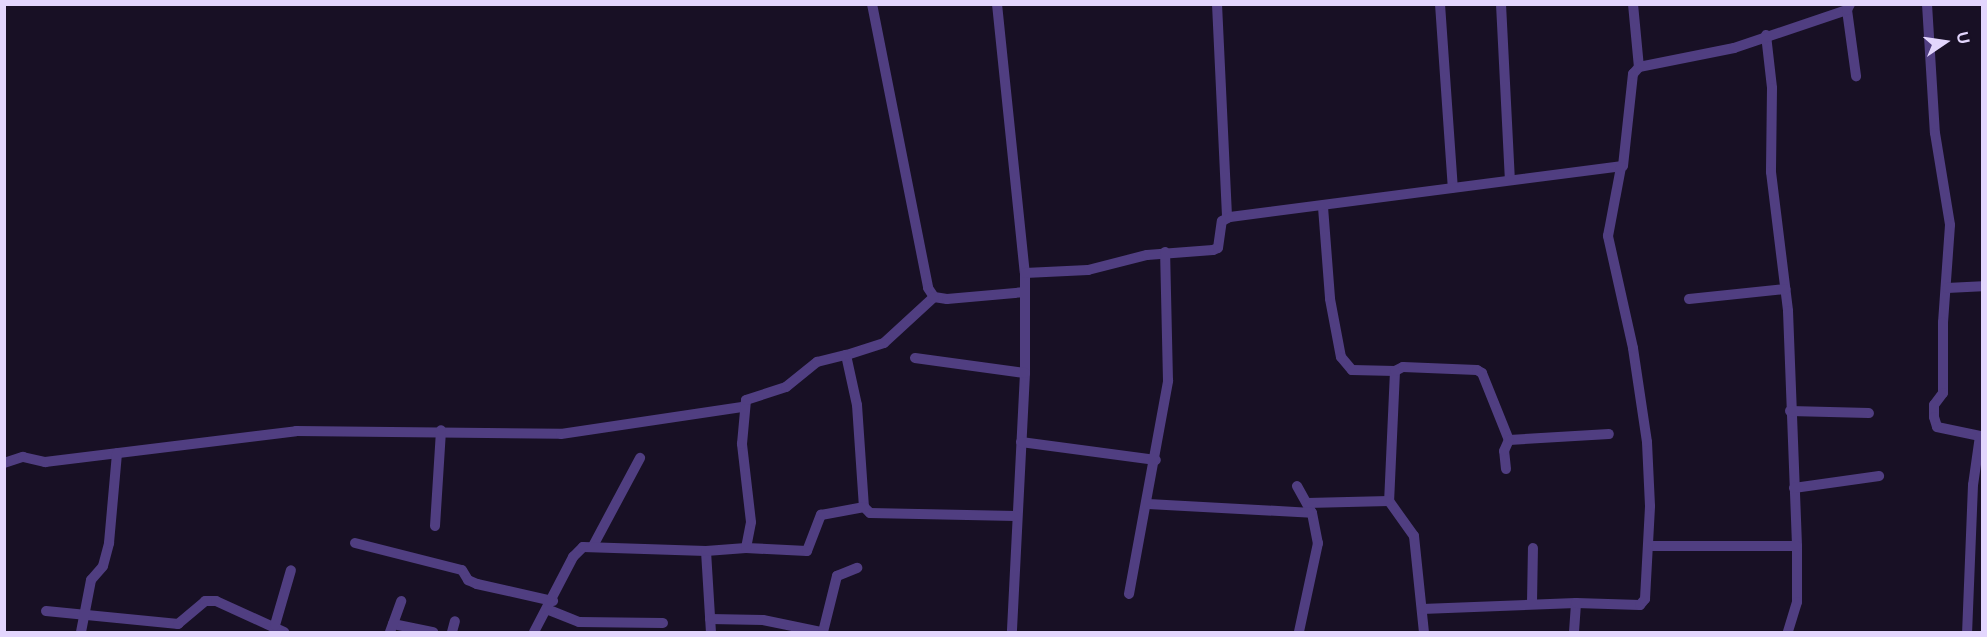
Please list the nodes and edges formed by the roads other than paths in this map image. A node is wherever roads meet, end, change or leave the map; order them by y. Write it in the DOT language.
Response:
graph roads {
  1 [pos="872,4"];
  2 [pos="997,4"];
  3 [pos="1217,4"];
  4 [pos="1440,4"];
  5 [pos="1501,4"];
  6 [pos="1633,4"];
  7 [pos="1927,4"];
  8 [pos="1849,7"];
  9 [pos="1767,36"];
  10 [pos="1639,68"];
  11 [pos="1856,76"];
  12 [pos="1621,167"];
  13 [pos="1510,179"];
  14 [pos="1453,188"];
  15 [pos="1323,207"];
  16 [pos="1227,218"];
  17 [pos="1165,252"];
  18 [pos="1026,273"];
  19 [pos="1983,286"];
  20 [pos="1947,288"];
  21 [pos="1785,289"];
  22 [pos="1025,292"];
  23 [pos="934,297"];
  24 [pos="1689,299"];
  25 [pos="846,355"];
  26 [pos="915,358"];
  27 [pos="1395,371"];
  28 [pos="1025,373"];
  29 [pos="742,408"];
  30 [pos="1790,411"];
  31 [pos="1869,413"];
  32 [pos="441,430"];
  33 [pos="1609,434"];
  34 [pos="1981,437"];
  35 [pos="1509,440"];
  36 [pos="1021,442"];
  37 [pos="117,453"];
  38 [pos="640,458"];
  39 [pos="1156,460"];
  40 [pos="4,463"];
  41 [pos="1506,469"];
  42 [pos="1879,476"];
  43 [pos="1297,486"];
  44 [pos="1794,488"];
  45 [pos="1389,501"];
  46 [pos="1148,504"];
  47 [pos="864,507"];
  48 [pos="1310,508"];
  49 [pos="1016,516"];
  50 [pos="435,526"];
  51 [pos="355,543"];
  52 [pos="593,546"];
  53 [pos="1648,546"];
  54 [pos="1797,546"];
  55 [pos="746,548"];
  56 [pos="1533,548"];
  57 [pos="706,551"];
  58 [pos="857,568"];
  59 [pos="291,570"];
  60 [pos="1129,594"];
  61 [pos="401,601"];
  62 [pos="1532,603"];
  63 [pos="1576,603"];
  64 [pos="551,606"];
  65 [pos="1422,609"];
  66 [pos="46,611"];
  67 [pos="85,614"];
  68 [pos="710,619"];
  69 [pos="455,621"];
  70 [pos="663,623"];
  71 [pos="392,628"];
  72 [pos="280,630"];
  73 [pos="81,633"];
  74 [pos="433,633"];
  75 [pos="452,633"];
  76 [pos="534,633"];
  77 [pos="711,633"];
  78 [pos="822,633"];
  79 [pos="1012,633"];
  80 [pos="1299,633"];
  81 [pos="1424,633"];
  82 [pos="1574,633"];
  83 [pos="1788,633"];
  84 [pos="1966,633"];
  1 -- 23 [label="street"];
  2 -- 18 [label="street"];
  3 -- 16 [label="street"];
  4 -- 14 [label="street"];
  5 -- 13 [label="street"];
  6 -- 10 [label="street"];
  7 -- 20 [label="street"];
  8 -- 9 [label="street"];
  8 -- 11 [label="street"];
  9 -- 10 [label="street"];
  9 -- 21 [label="street"];
  10 -- 12 [label="street"];
  12 -- 13 [label="street"];
  12 -- 53 [label="street"];
  13 -- 14 [label="street"];
  14 -- 15 [label="street"];
  15 -- 16 [label="street"];
  15 -- 27 [label="street"];
  16 -- 17 [label="street"];
  17 -- 18 [label="street"];
  17 -- 39 [label="street"];
  18 -- 22 [label="street"];
  19 -- 20 [label="street"];
  20 -- 34 [label="street"];
  21 -- 24 [label="street"];
  21 -- 30 [label="street"];
  22 -- 23 [label="street"];
  22 -- 28 [label="street"];
  23 -- 25 [label="street"];
  25 -- 29 [label="street"];
  25 -- 47 [label="street"];
  26 -- 28 [label="street"];
  27 -- 35 [label="street"];
  27 -- 45 [label="street"];
  28 -- 36 [label="street"];
  29 -- 32 [label="street"];
  29 -- 55 [label="street"];
  30 -- 31 [label="street"];
  30 -- 44 [label="street"];
  32 -- 37 [label="street"];
  32 -- 50 [label="street"];
  33 -- 35 [label="street"];
  34 -- 84 [label="street"];
  35 -- 41 [label="street"];
  36 -- 39 [label="street"];
  36 -- 49 [label="street"];
  37 -- 40 [label="street"];
  37 -- 67 [label="street"];
  38 -- 52 [label="street"];
  39 -- 46 [label="street"];
  42 -- 44 [label="street"];
  43 -- 48 [label="street"];
  44 -- 54 [label="street"];
  45 -- 48 [label="street"];
  45 -- 65 [label="street"];
  46 -- 48 [label="street"];
  46 -- 60 [label="street"];
  47 -- 49 [label="street"];
  47 -- 55 [label="street"];
  48 -- 80 [label="street"];
  49 -- 79 [label="street"];
  51 -- 64 [label="street"];
  52 -- 57 [label="street"];
  52 -- 64 [label="street"];
  53 -- 54 [label="street"];
  53 -- 63 [label="street"];
  54 -- 83 [label="street"];
  55 -- 57 [label="street"];
  56 -- 62 [label="street"];
  57 -- 68 [label="street"];
  58 -- 78 [label="street"];
  59 -- 72 [label="street"];
  61 -- 71 [label="street"];
  62 -- 63 [label="street"];
  62 -- 65 [label="street"];
  63 -- 82 [label="street"];
  64 -- 70 [label="street"];
  64 -- 76 [label="street"];
  65 -- 81 [label="street"];
  66 -- 67 [label="street"];
  67 -- 72 [label="street"];
  67 -- 73 [label="street"];
  68 -- 77 [label="street"];
  68 -- 78 [label="street"];
  69 -- 75 [label="street"];
  71 -- 74 [label="street"];
}
